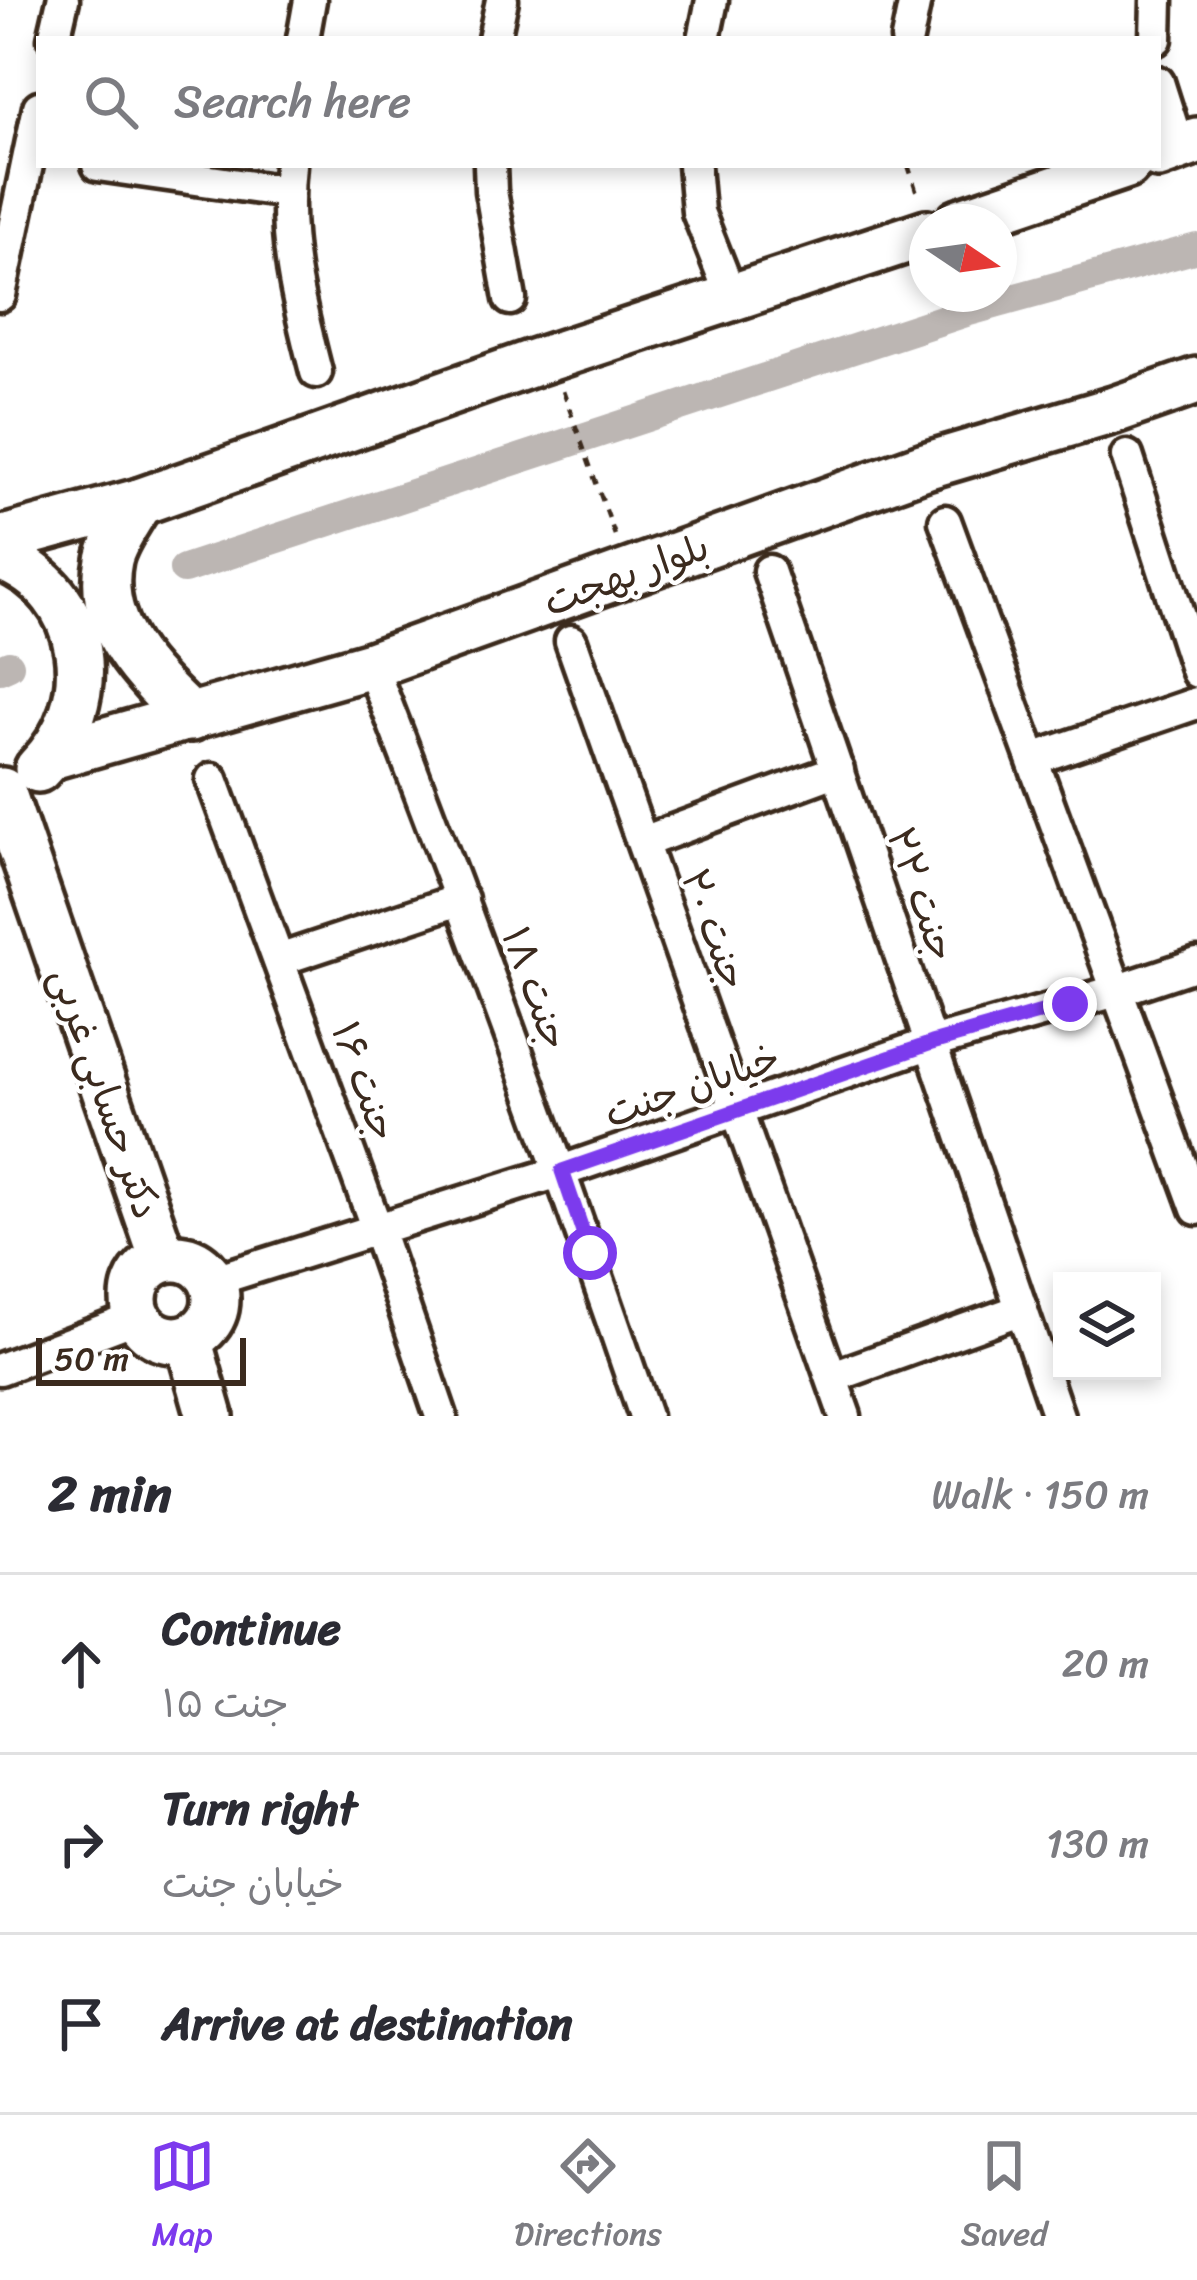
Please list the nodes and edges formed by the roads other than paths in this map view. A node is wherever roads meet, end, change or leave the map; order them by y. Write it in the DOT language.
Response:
graph roads {
  1 [pos="63,0"];
  2 [pos="310,0"];
  3 [pos="502,0"];
  4 [pos="712,0"];
  5 [pos="915,0"];
  6 [pos="1157,0"];
  7 [pos="55,36"];
  8 [pos="304,36"];
  9 [pos="495,36"];
  10 [pos="705,36"];
  11 [pos="908,36"];
  12 [pos="1156,36"];
  13 [pos="1161,92"];
  14 [pos="36,114"];
  15 [pos="1178,148"];
  16 [pos="22,154"];
  17 [pos="139,168"];
  18 [pos="490,168"];
  19 [pos="694,168"];
  20 [pos="1117,168"];
  21 [pos="288,179"];
  22 [pos="991,204"];
  23 [pos="909,230"];
  24 [pos="0,295"];
  25 [pos="732,298"];
  26 [pos="510,299"];
  27 [pos="316,372"];
  28 [pos="1197,381"];
  29 [pos="1127,455"];
  30 [pos="139,502"];
  31 [pos="945,521"];
  32 [pos="0,540"];
  33 [pos="0,557"];
  34 [pos="769,571"];
  35 [pos="571,641"];
  36 [pos="371,665"];
  37 [pos="1197,672"];
  38 [pos="1197,703"];
  39 [pos="191,718"];
  40 [pos="51,756"];
  41 [pos="1033,759"];
  42 [pos="838,770"];
  43 [pos="212,779"];
  44 [pos="1,791"];
  45 [pos="643,842"];
  46 [pos="462,899"];
  47 [pos="279,960"];
  48 [pos="1197,964"];
  49 [pos="1116,991"];
  50 [pos="932,1043"];
  51 [pos="739,1111"];
  52 [pos="562,1171"];
  53 [pos="1197,1209"];
  54 [pos="377,1228"];
  55 [pos="163,1259"];
  56 [pos="212,1281"];
  57 [pos="1022,1309"];
  58 [pos="138,1317"];
  59 [pos="188,1339"];
  60 [pos="0,1369"];
  61 [pos="833,1378"];
  62 [pos="211,1416"];
  63 [pos="441,1416"];
  64 [pos="645,1416"];
  65 [pos="845,1416"];
  66 [pos="1058,1416"];
  1 -- 7 [label="street"];
  2 -- 8 [label="street"];
  3 -- 9 [label="street"];
  4 -- 10 [label="street"];
  5 -- 11 [label="street"];
  6 -- 12 [label="street"];
  13 -- 15 [label="street"];
  14 -- 16 [label="street"];
  16 -- 24 [label="street"];
  17 -- 21 [label="street"];
  18 -- 26 [label="street"];
  19 -- 25 [label="street"];
  20 -- 22 [label="main road"];
  21 -- 27 [label="street"];
  23 -- 25 [label="main road"];
  25 -- 30 [label="main road"];
  28 -- 36 [label="main road, بلوار بهجت"];
  29 -- 37 [label="street"];
  30 -- 32 [label="main road"];
  30 -- 39 [label="main road"];
  31 -- 41 [label="street"];
  33 -- 40 [label="main road"];
  34 -- 42 [label="street, جنت ۲۲"];
  35 -- 45 [label="street, جنت ۲۰"];
  36 -- 39 [label="main road, بلوار بهجت"];
  36 -- 46 [label="street, جنت ۱۸"];
  38 -- 41 [label="street"];
  39 -- 40 [label="main road, بلوار بهجت"];
  40 -- 44 [label="main road"];
  41 -- 49 [label="street"];
  42 -- 45 [label="street"];
  42 -- 50 [label="street, جنت ۲۲"];
  43 -- 47 [label="street, جنت ۱۶"];
  44 -- 55 [label="main road, دکتر حسابی غربی"];
  45 -- 51 [label="street, جنت ۲۰"];
  46 -- 47 [label="street"];
  46 -- 52 [label="street, جنت ۱۸"];
  47 -- 54 [label="street, جنت ۱۶"];
  48 -- 49 [label="street, خیابان جنت"];
  49 -- 50 [label="street, خیابان جنت"];
  49 -- 53 [label="street"];
  50 -- 51 [label="street, خیابان جنت"];
  50 -- 57 [label="street, جنت ۲۲"];
  51 -- 52 [label="street, خیابان جنت"];
  51 -- 61 [label="street, جنت ۲۰"];
  52 -- 54 [label="street, خیابان جنت"];
  52 -- 64 [label="street, جنت ۱۸"];
  54 -- 56 [label="street, خیابان جنت"];
  54 -- 63 [label="street, جنت ۱۶"];
  55 -- 56 [label="main road"];
  55 -- 58 [label="main road"];
  56 -- 59 [label="main road"];
  57 -- 61 [label="street"];
  57 -- 66 [label="street, جنت ۲۲"];
  58 -- 59 [label="main road"];
  58 -- 60 [label="street"];
  59 -- 62 [label="main road"];
  61 -- 65 [label="street, جنت ۲۰"];
}
